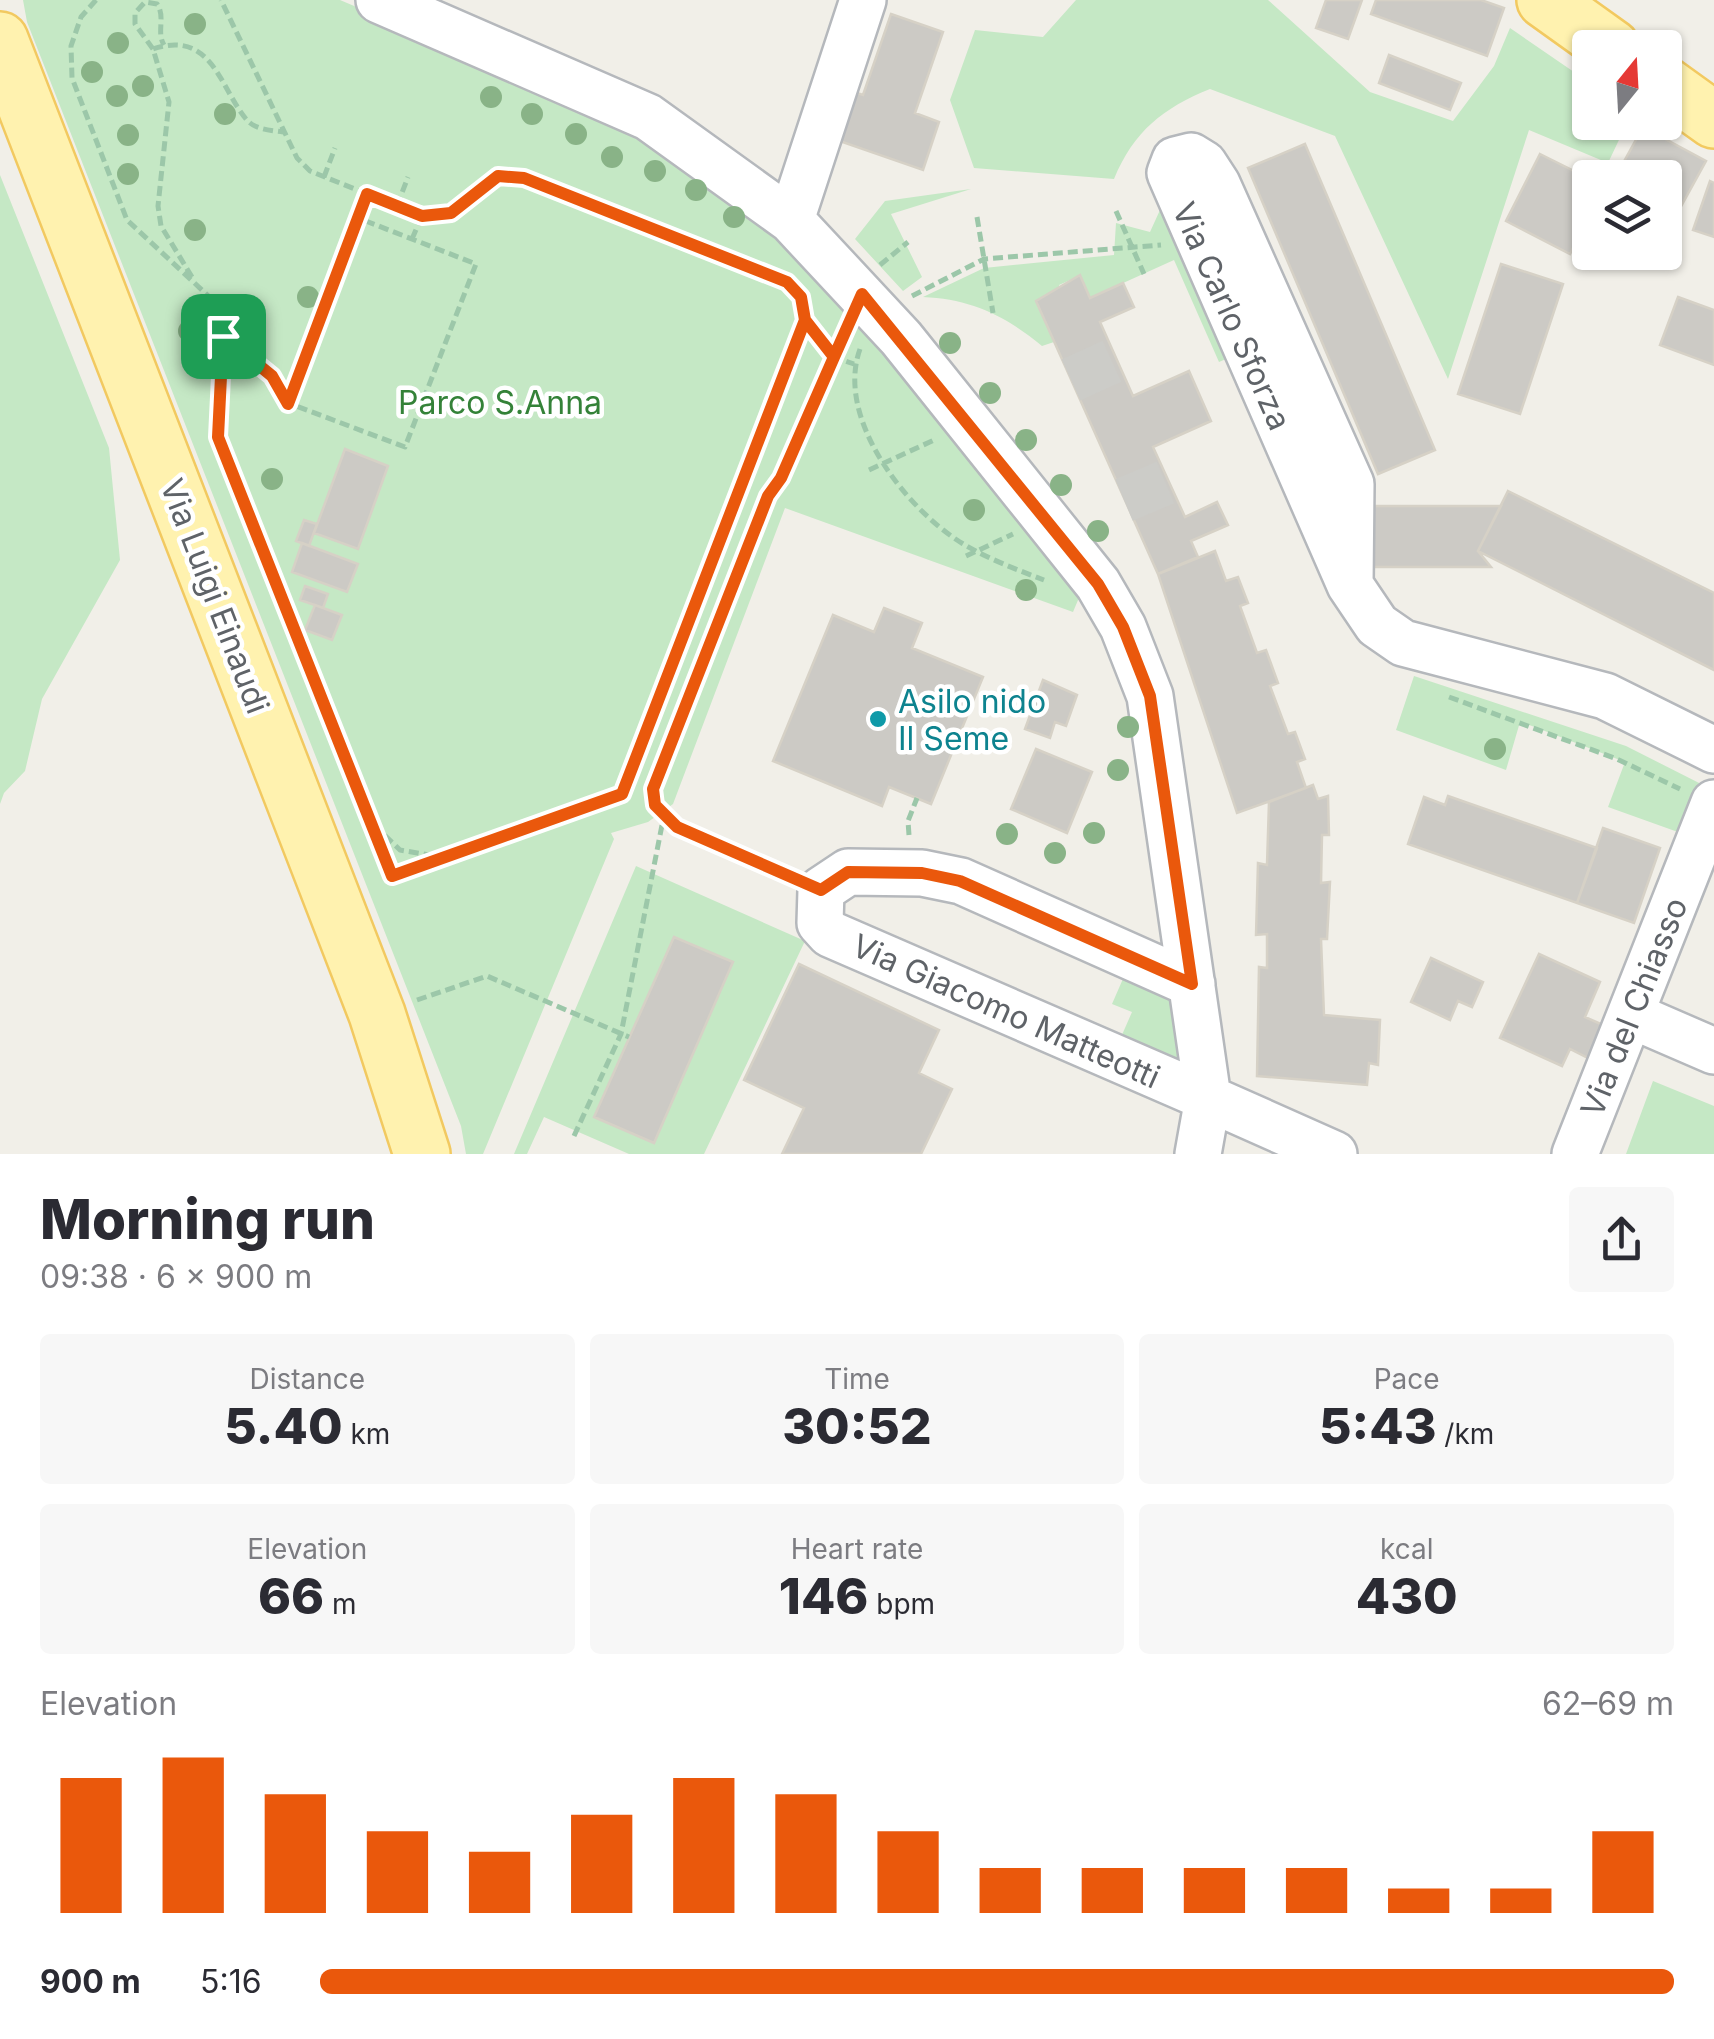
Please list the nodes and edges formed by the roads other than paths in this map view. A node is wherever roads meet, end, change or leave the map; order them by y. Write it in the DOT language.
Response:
graph roads {
  1 [pos="379,0"];
  2 [pos="863,0"];
  3 [pos="1545,0"];
  4 [pos="1587,30"];
  5 [pos="0,40"];
  6 [pos="1682,98"];
  7 [pos="1714,120"];
  8 [pos="791,220"];
  9 [pos="1350,585"];
  10 [pos="1714,750"];
  11 [pos="1714,803"];
  12 [pos="1192,984"];
  13 [pos="1633,1016"];
  14 [pos="1714,1051"];
  15 [pos="1208,1098"];
  16 [pos="422,1154"];
  17 [pos="1198,1154"];
  18 [pos="1334,1154"];
  19 [pos="1575,1154"];
  1 -- 8 [label="street, Via Giacomo Matteotti"];
  2 -- 8 [label="street"];
  3 -- 4 [label="main road"];
  5 -- 16 [label="main road, Via Luigi Einaudi"];
  6 -- 7 [label="main road"];
  8 -- 12 [label="street, Via Giacomo Matteotti"];
  9 -- 9 [label="street, Via Carlo Sforza"];
  9 -- 10 [label="street, Via Carlo Sforza"];
  11 -- 13 [label="street, Via del Chiasso"];
  12 -- 15 [label="street, Via Giacomo Matteotti"];
  12 -- 15 [label="street, Via Giacomo Matteotti"];
  13 -- 14 [label="street"];
  13 -- 19 [label="street, Via del Chiasso"];
  15 -- 17 [label="street"];
  15 -- 18 [label="street, Via Giacomo Matteotti"];
}
